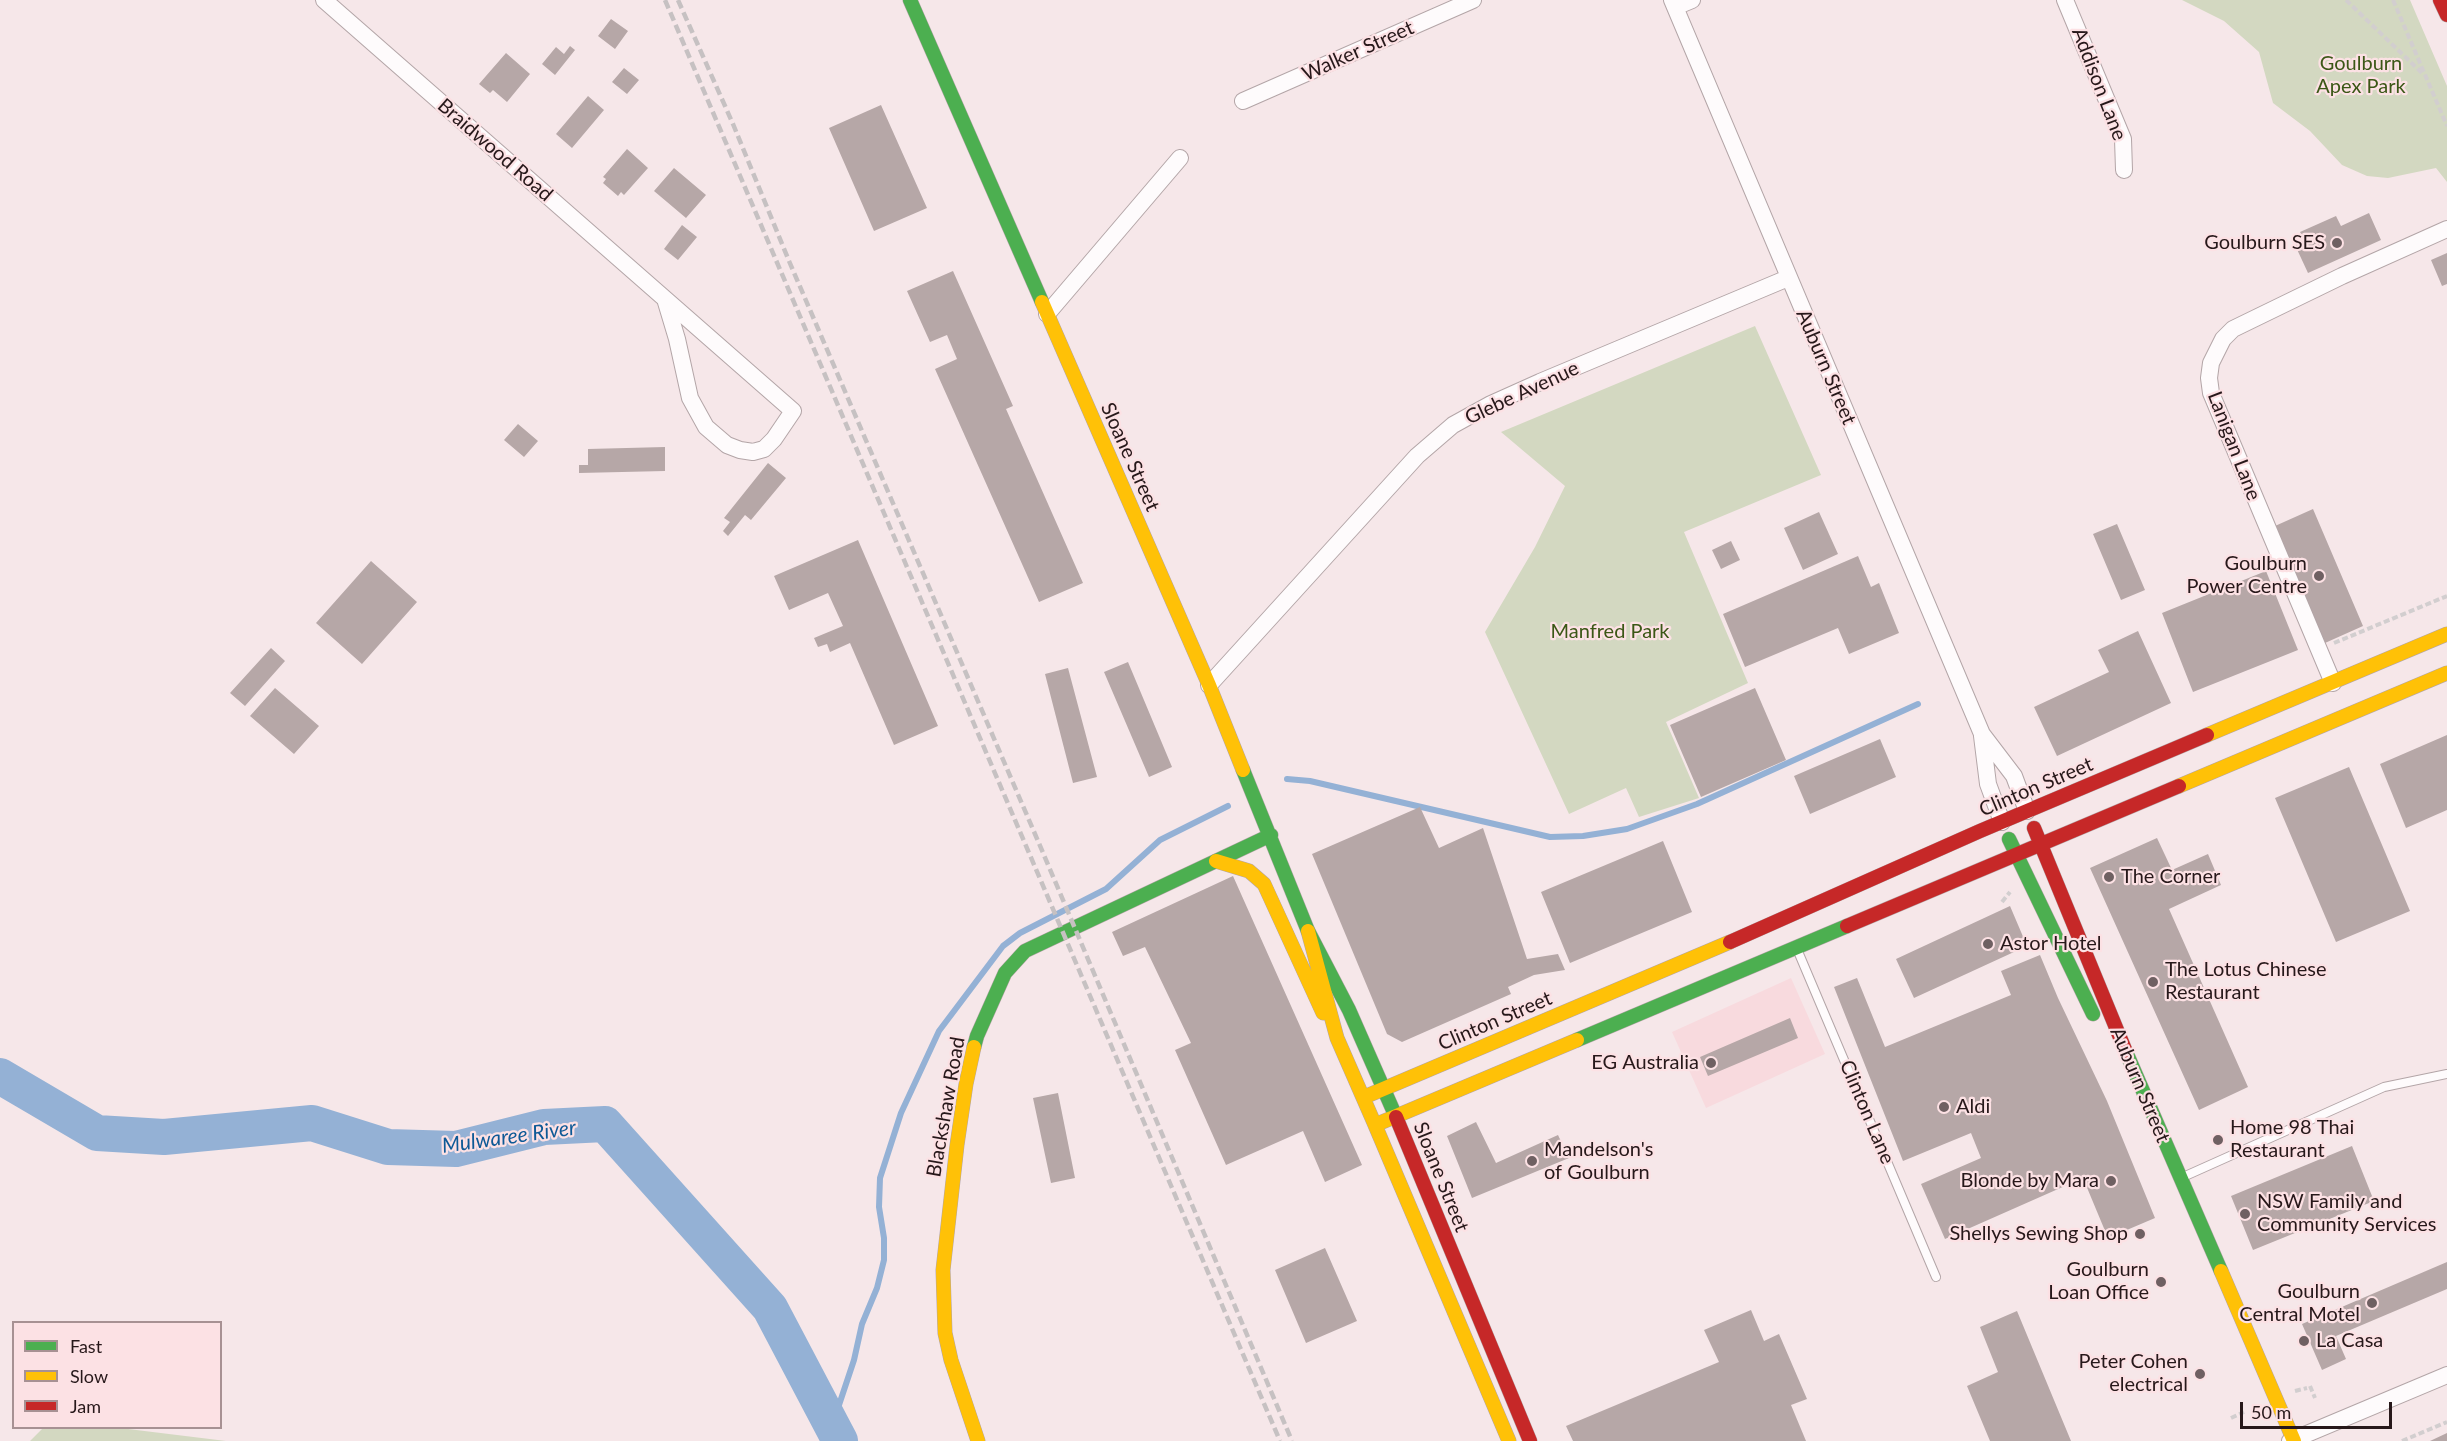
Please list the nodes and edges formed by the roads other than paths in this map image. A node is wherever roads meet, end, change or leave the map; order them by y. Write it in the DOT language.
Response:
graph roads {
  1 [pos="324,0"];
  2 [pos="910,0"];
  3 [pos="1473,0"];
  4 [pos="1692,0"];
  5 [pos="2065,0"];
  6 [pos="2440,0"];
  7 [pos="1673,4"];
  8 [pos="2447,15"];
  9 [pos="1243,101"];
  10 [pos="1180,158"];
  11 [pos="2124,170"];
  12 [pos="2447,229"];
  13 [pos="1788,279"];
  14 [pos="665,299"];
  15 [pos="1047,314"];
  16 [pos="2447,634"];
  17 [pos="2447,673"];
  18 [pos="2333,682"];
  19 [pos="1209,685"];
  20 [pos="1982,734"];
  21 [pos="2028,811"];
  22 [pos="2002,822"];
  23 [pos="1271,835"];
  24 [pos="2040,844"];
  25 [pos="2015,854"];
  26 [pos="1216,861"];
  27 [pos="1308,931"];
  28 [pos="1797,948"];
  29 [pos="1648,995"];
  30 [pos="2097,1022"];
  31 [pos="1337,1038"];
  32 [pos="2447,1074"];
  33 [pos="1385,1089"];
  34 [pos="1363,1097"];
  35 [pos="1396,1117"];
  36 [pos="1375,1125"];
  37 [pos="2180,1178"];
  38 [pos="1936,1277"];
  39 [pos="2240,1351"];
  40 [pos="2447,1375"];
  41 [pos="978,1441"];
  42 [pos="1509,1441"];
  43 [pos="1530,1441"];
  44 [pos="2289,1441"];
  1 -- 14 [label="street, Braidwood Road"];
  2 -- 15 [label="main road, Sloane Street"];
  3 -- 9 [label="street, Walker Street"];
  4 -- 7 [label="street"];
  5 -- 11 [label="street, Addison Lane"];
  6 -- 8 [label="main road"];
  7 -- 13 [label="street, Auburn Street"];
  10 -- 15 [label="street"];
  12 -- 18 [label="street, Lanigan Lane"];
  13 -- 19 [label="street, Glebe Avenue"];
  13 -- 20 [label="street, Auburn Street"];
  14 -- 14 [label="street, Braidwood Road"];
  15 -- 19 [label="main road, Sloane Street"];
  16 -- 18 [label="main road, Clinton Street"];
  17 -- 24 [label="main road, Clinton Street"];
  18 -- 21 [label="main road, Clinton Street"];
  19 -- 23 [label="main road, Sloane Street"];
  20 -- 21 [label="street, Auburn Street"];
  20 -- 22 [label="street, Auburn Street"];
  21 -- 22 [label="main road, Clinton Street"];
  21 -- 24 [label="main road, Auburn Street"];
  22 -- 25 [label="main road, Auburn Street"];
  22 -- 29 [label="main road, Clinton Street"];
  23 -- 26 [label="main road, Blackshaw Road"];
  23 -- 27 [label="main road, Sloane Street"];
  24 -- 25 [label="main road, Clinton Street"];
  24 -- 37 [label="main road, Auburn Street"];
  25 -- 28 [label="main road, Clinton Street"];
  25 -- 30 [label="main road, Auburn Street"];
  26 -- 31 [label="main road"];
  26 -- 41 [label="main road, Blackshaw Road"];
  27 -- 31 [label="main road, Sloane Street"];
  27 -- 33 [label="main road, Sloane Street"];
  28 -- 29 [label="main road, Clinton Street"];
  28 -- 38 [label="lane, Clinton Lane"];
  29 -- 33 [label="main road, Clinton Street"];
  29 -- 35 [label="main road, Clinton Street"];
  31 -- 34 [label="main road, Sloane Street"];
  32 -- 37 [label="lane"];
  33 -- 34 [label="main road, Clinton Street"];
  33 -- 35 [label="main road, Sloane Street"];
  34 -- 36 [label="main road, Sloane Street"];
  35 -- 36 [label="main road, Clinton Street"];
  35 -- 43 [label="main road, Sloane Street"];
  36 -- 42 [label="main road, Sloane Street"];
  37 -- 44 [label="main road, Auburn Street"];
  39 -- 44 [label="main road"];
  40 -- 44 [label="street"];
}
